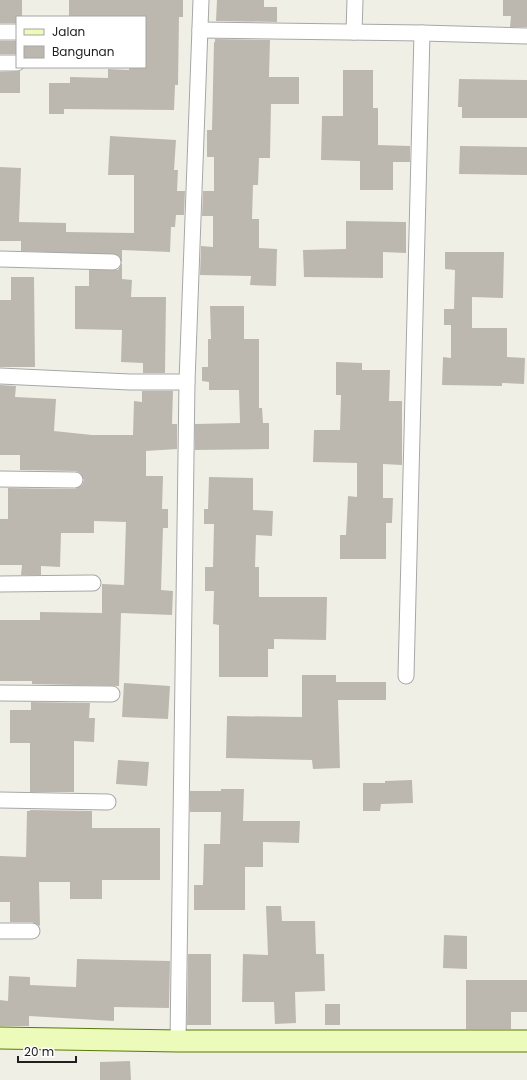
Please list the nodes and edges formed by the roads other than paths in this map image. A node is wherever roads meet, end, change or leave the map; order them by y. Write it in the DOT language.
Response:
graph roads {
  1 [pos="201,0"];
  2 [pos="355,0"];
  3 [pos="200,30"];
  4 [pos="0,32"];
  5 [pos="16,32"];
  6 [pos="354,32"];
  7 [pos="422,33"];
  8 [pos="527,36"];
  9 [pos="0,63"];
  10 [pos="16,63"];
  11 [pos="0,259"];
  12 [pos="113,262"];
  13 [pos="0,376"];
  14 [pos="187,382"];
  15 [pos="0,479"];
  16 [pos="75,480"];
  17 [pos="94,583"];
  18 [pos="0,584"];
  19 [pos="406,676"];
  20 [pos="0,693"];
  21 [pos="112,694"];
  22 [pos="0,800"];
  23 [pos="108,802"];
  24 [pos="0,932"];
  25 [pos="32,932"];
  26 [pos="0,1038"];
  27 [pos="178,1041"];
  28 [pos="527,1041"];
  1 -- 3 [label="street"];
  2 -- 6 [label="street"];
  3 -- 6 [label="street"];
  3 -- 14 [label="street"];
  4 -- 5 [label="street"];
  6 -- 7 [label="street"];
  7 -- 8 [label="street"];
  7 -- 19 [label="street"];
  9 -- 10 [label="street"];
  11 -- 12 [label="street"];
  13 -- 14 [label="street"];
  14 -- 27 [label="street"];
  15 -- 16 [label="street"];
  17 -- 18 [label="street"];
  20 -- 21 [label="street"];
  22 -- 23 [label="street"];
  24 -- 25 [label="street"];
  26 -- 27 [label="street"];
  27 -- 28 [label="street"];
}
